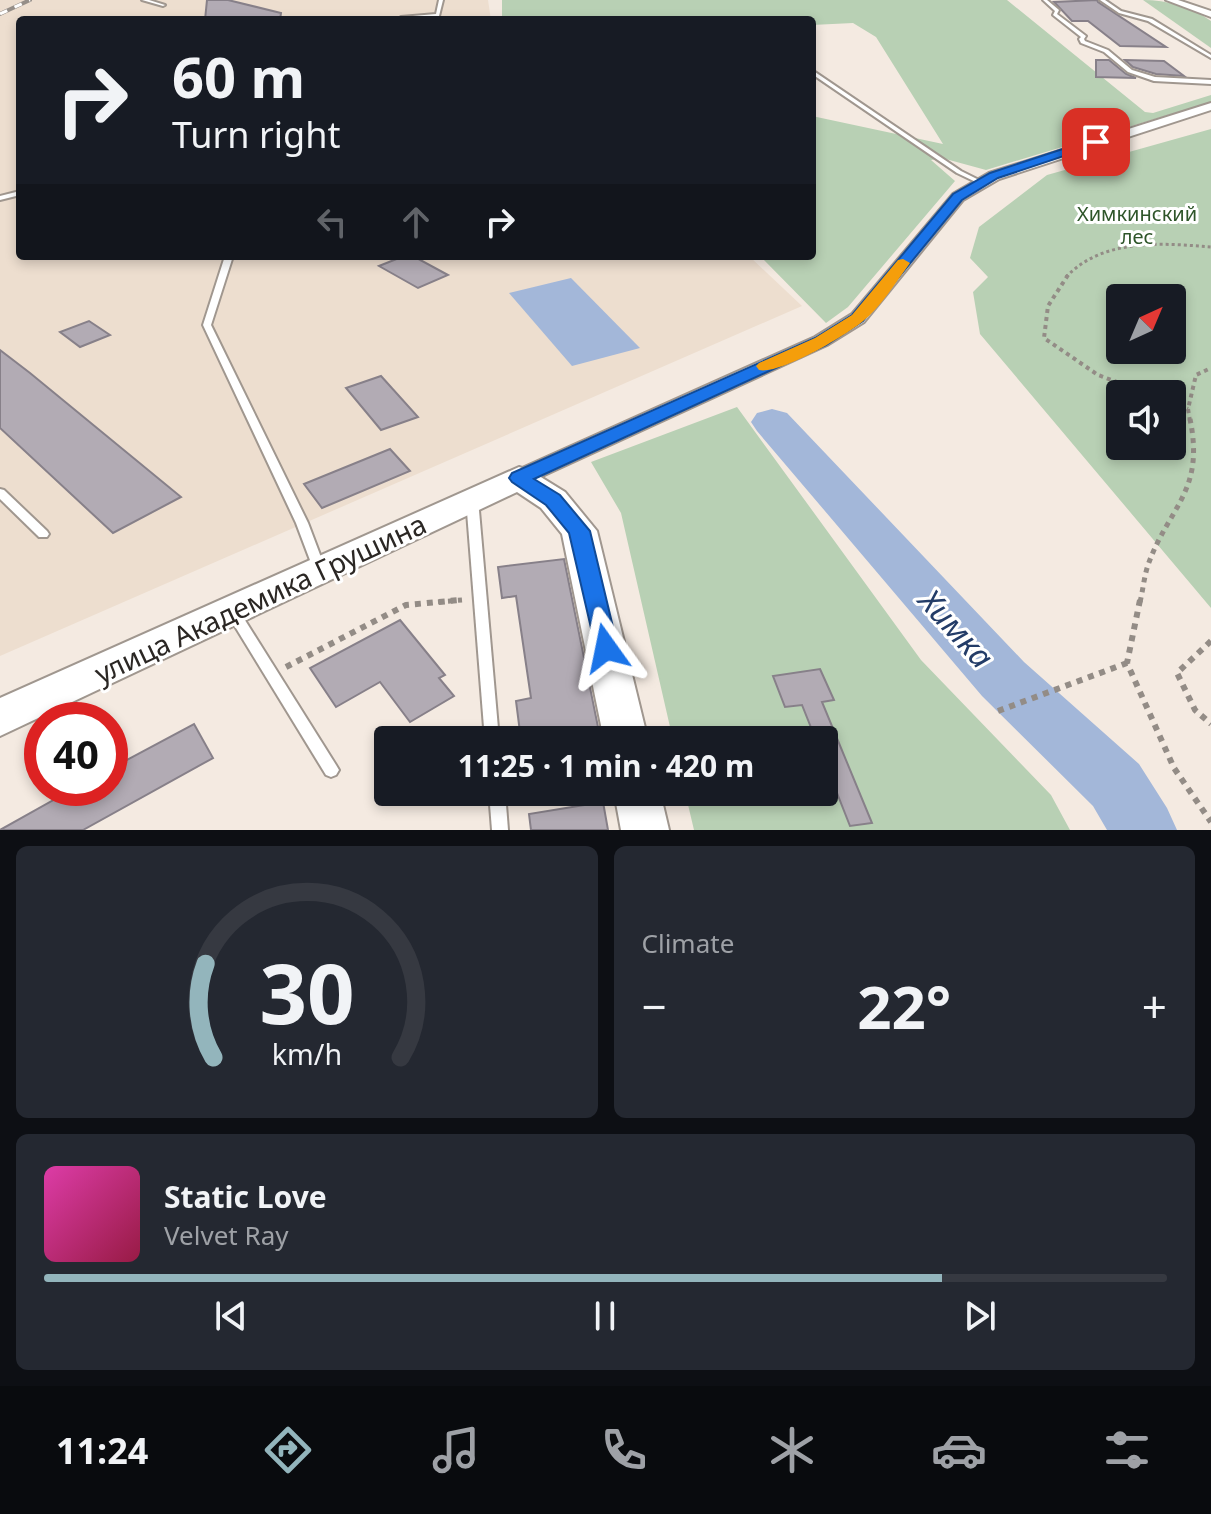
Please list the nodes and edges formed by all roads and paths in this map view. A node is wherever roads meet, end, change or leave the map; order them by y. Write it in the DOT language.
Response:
graph roads {
  1 [pos="144,0"];
  2 [pos="441,0"];
  3 [pos="1045,0"];
  4 [pos="1102,0"];
  5 [pos="1170,0"];
  6 [pos="163,5"];
  7 [pos="1211,14"];
  8 [pos="420,16"];
  9 [pos="1211,57"];
  10 [pos="816,75"];
  11 [pos="1211,82"];
  12 [pos="1211,106"];
  13 [pos="982,183"];
  14 [pos="1211,247"];
  15 [pos="228,260"];
  16 [pos="1211,368"];
  17 [pos="1111,380"];
  18 [pos="1188,409"];
  19 [pos="519,478"];
  20 [pos="0,493"];
  21 [pos="472,499"];
  22 [pos="43,534"];
  23 [pos="320,570"];
  24 [pos="480,598"];
  25 [pos="232,611"];
  26 [pos="1211,641"];
  27 [pos="1127,663"];
  28 [pos="272,675"];
  29 [pos="998,711"];
  30 [pos="0,718"];
  31 [pos="1211,724"];
  32 [pos="491,726"];
  33 [pos="623,726"];
  34 [pos="331,770"];
  35 [pos="498,806"];
  36 [pos="640,806"];
  37 [pos="1211,822"];
  38 [pos="500,830"];
  39 [pos="645,830"];
  1 -- 6 [label="lane"];
  2 -- 8 [label="lane"];
  3 -- 11 [label="lane"];
  4 -- 9 [label="lane"];
  5 -- 7 [label="street"];
  10 -- 13 [label="lane"];
  12 -- 13 [label="street"];
  13 -- 19 [label="street"];
  14 -- 17 [label="path"];
  15 -- 23 [label="lane"];
  16 -- 18 [label="path"];
  18 -- 27 [label="path"];
  19 -- 21 [label="street, улица Академика Грушина"];
  19 -- 33 [label="street"];
  20 -- 22 [label="lane"];
  21 -- 23 [label="street, улица Академика Грушина"];
  21 -- 24 [label="lane"];
  23 -- 25 [label="street, улица Академика Грушина"];
  24 -- 28 [label="path"];
  24 -- 32 [label="lane"];
  25 -- 28 [label="lane"];
  25 -- 30 [label="street, улица Академика Грушина"];
  26 -- 31 [label="path"];
  27 -- 29 [label="path"];
  27 -- 37 [label="path"];
  28 -- 34 [label="lane"];
  35 -- 38 [label="lane"];
  36 -- 39 [label="street"];
}
